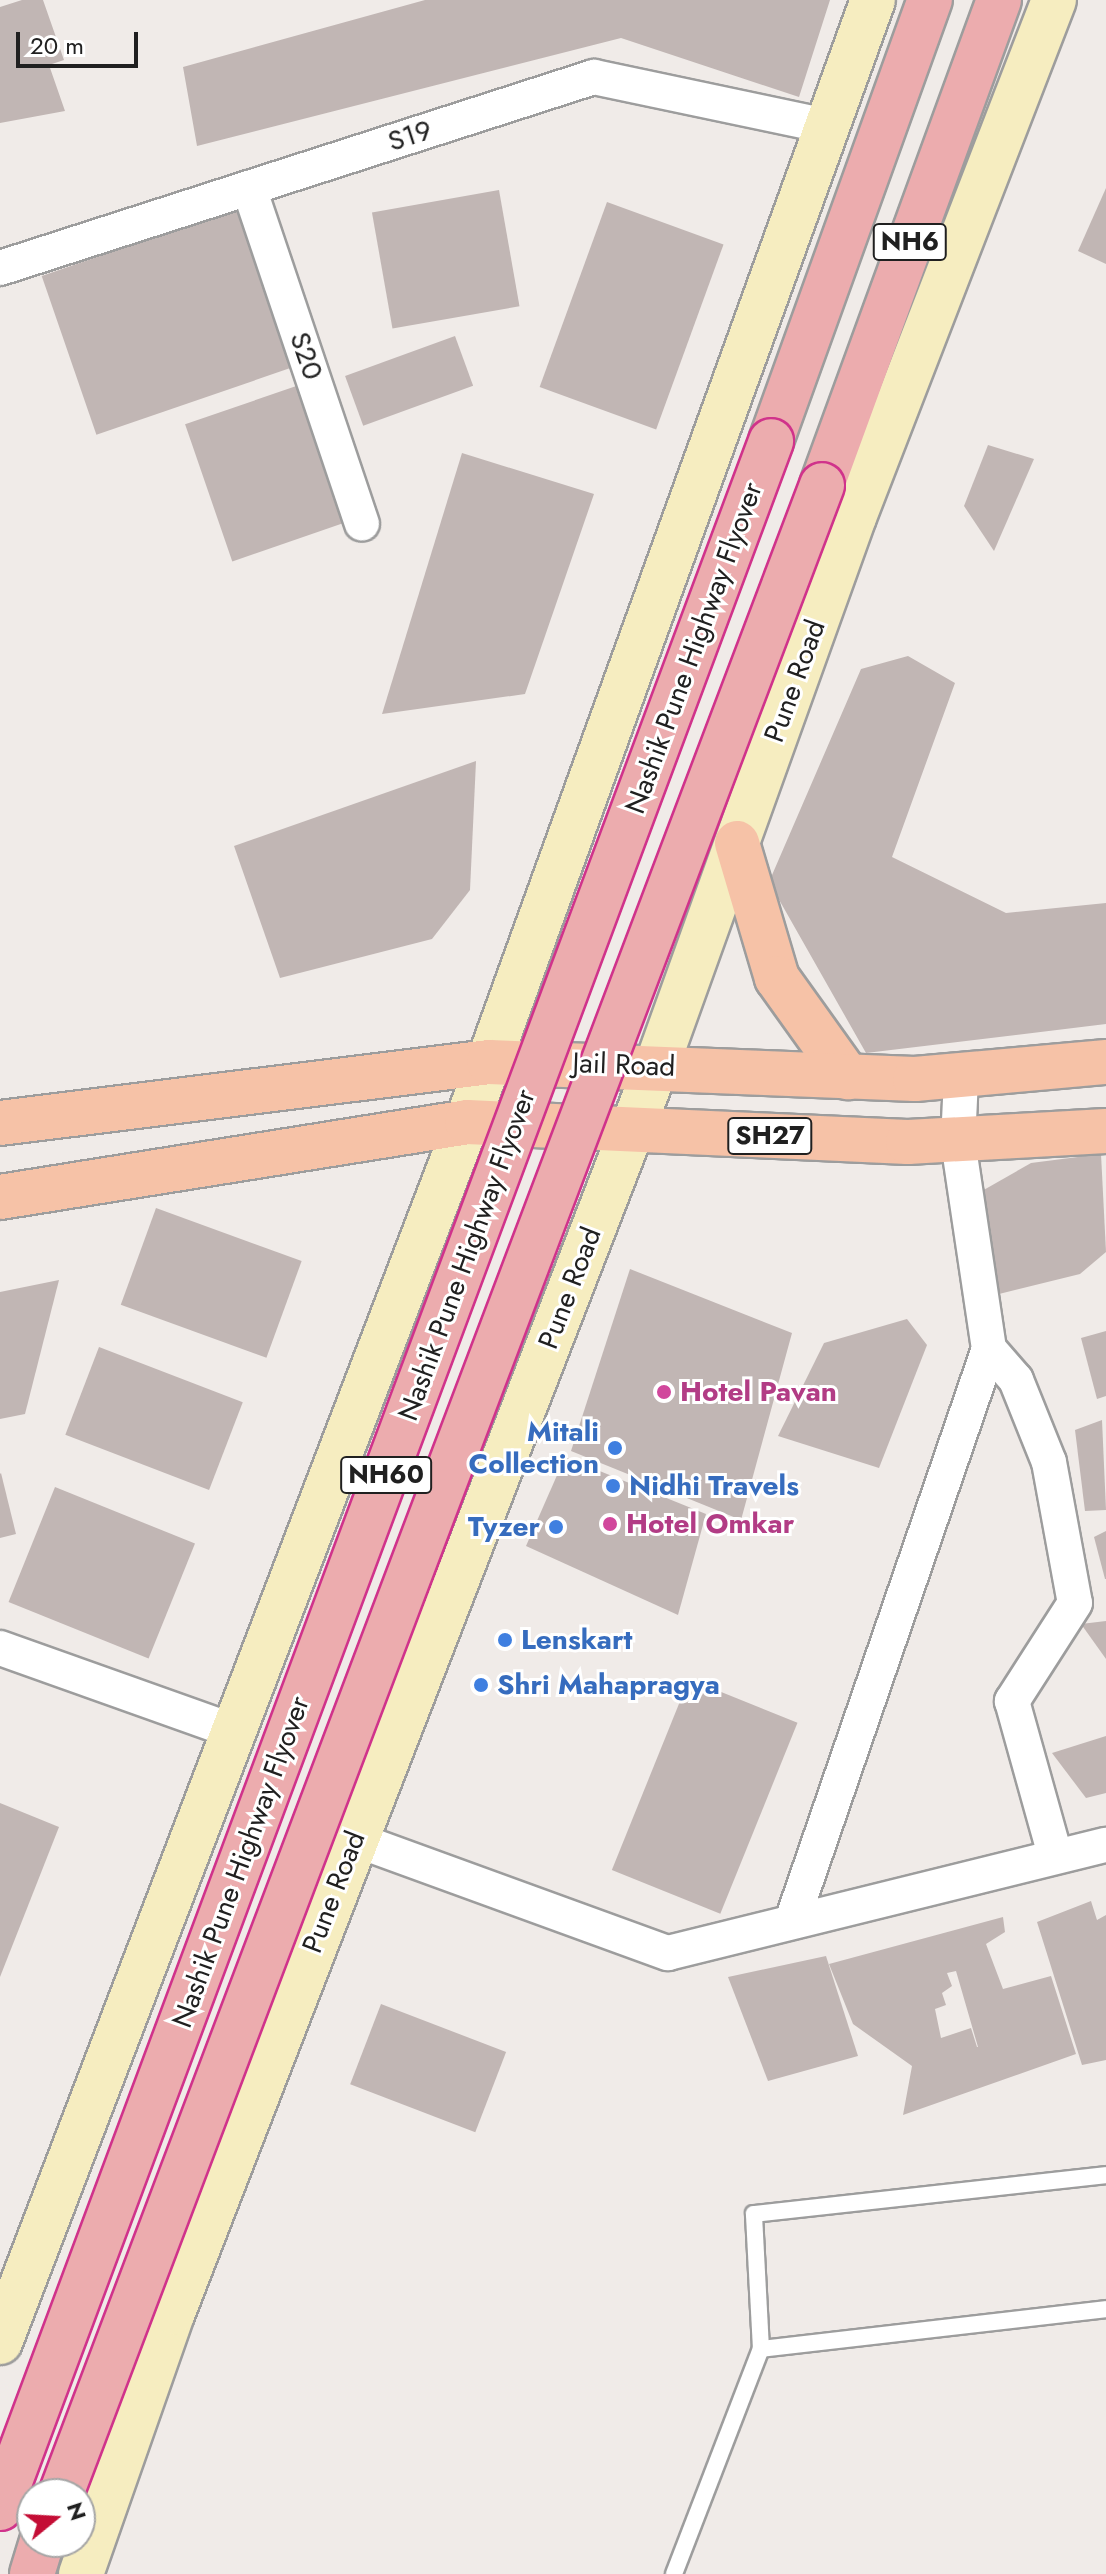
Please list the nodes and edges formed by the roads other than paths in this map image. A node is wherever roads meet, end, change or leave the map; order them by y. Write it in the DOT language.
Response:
graph roads {
  1 [pos="873,0"];
  2 [pos="930,0"];
  3 [pos="999,0"];
  4 [pos="1054,0"];
  5 [pos="826,126"];
  6 [pos="249,188"];
  7 [pos="0,268"];
  8 [pos="771,441"];
  9 [pos="822,485"];
  10 [pos="362,524"];
  11 [pos="737,843"];
  12 [pos="489,1062"];
  13 [pos="1106,1062"];
  14 [pos="657,1065"];
  15 [pos="848,1077"];
  16 [pos="961,1079"];
  17 [pos="467,1122"];
  18 [pos="0,1123"];
  19 [pos="632,1129"];
  20 [pos="1106,1131"];
  21 [pos="958,1142"];
  22 [pos="0,1197"];
  23 [pos="989,1349"];
  24 [pos="0,1648"];
  25 [pos="230,1730"];
  26 [pos="354,1839"];
  27 [pos="1106,1845"];
  28 [pos="1055,1855"];
  29 [pos="792,1921"];
  30 [pos="1106,2175"];
  31 [pos="1106,2309"];
  32 [pos="2,2327"];
  33 [pos="761,2349"];
  34 [pos="67,2478"];
  35 [pos="0,2508"];
  36 [pos="81,2574"];
  37 [pos="674,2574"];
  1 -- 5 [label="main road"];
  2 -- 8 [label="highway, Nashik Pune Highway Flyover / NH6"];
  3 -- 9 [label="highway, Nashik Pune Highway Flyover / NH6"];
  4 -- 11 [label="main road, Pune Road"];
  5 -- 6 [label="street, S19"];
  5 -- 12 [label="main road"];
  6 -- 7 [label="street, S19"];
  6 -- 10 [label="street, S20"];
  8 -- 35 [label="highway, Nashik Pune Highway Flyover / NH60, bridge"];
  9 -- 34 [label="highway, Nashik Pune Highway Flyover / NH60, bridge"];
  11 -- 14 [label="main road, Pune Road"];
  11 -- 15 [label="main road"];
  12 -- 14 [label="main road, Jail Road / SH27"];
  12 -- 17 [label="main road"];
  12 -- 18 [label="main road, Jail Road"];
  13 -- 16 [label="main road, Jail Road / SH27"];
  14 -- 15 [label="main road, Jail Road / SH27"];
  14 -- 19 [label="main road, Pune Road"];
  15 -- 16 [label="main road, Jail Road / SH27"];
  16 -- 21 [label="street"];
  17 -- 19 [label="main road, SH27"];
  17 -- 22 [label="main road"];
  17 -- 25 [label="main road"];
  19 -- 21 [label="main road, SH27"];
  19 -- 26 [label="main road, Pune Road"];
  20 -- 21 [label="main road"];
  21 -- 23 [label="street"];
  23 -- 28 [label="street"];
  23 -- 29 [label="street"];
  24 -- 25 [label="street"];
  25 -- 32 [label="main road"];
  26 -- 29 [label="street"];
  26 -- 36 [label="main road, Pune Road"];
  27 -- 28 [label="street"];
  28 -- 29 [label="street"];
  30 -- 33 [label="lane"];
  31 -- 33 [label="lane"];
  33 -- 37 [label="lane"];
}
